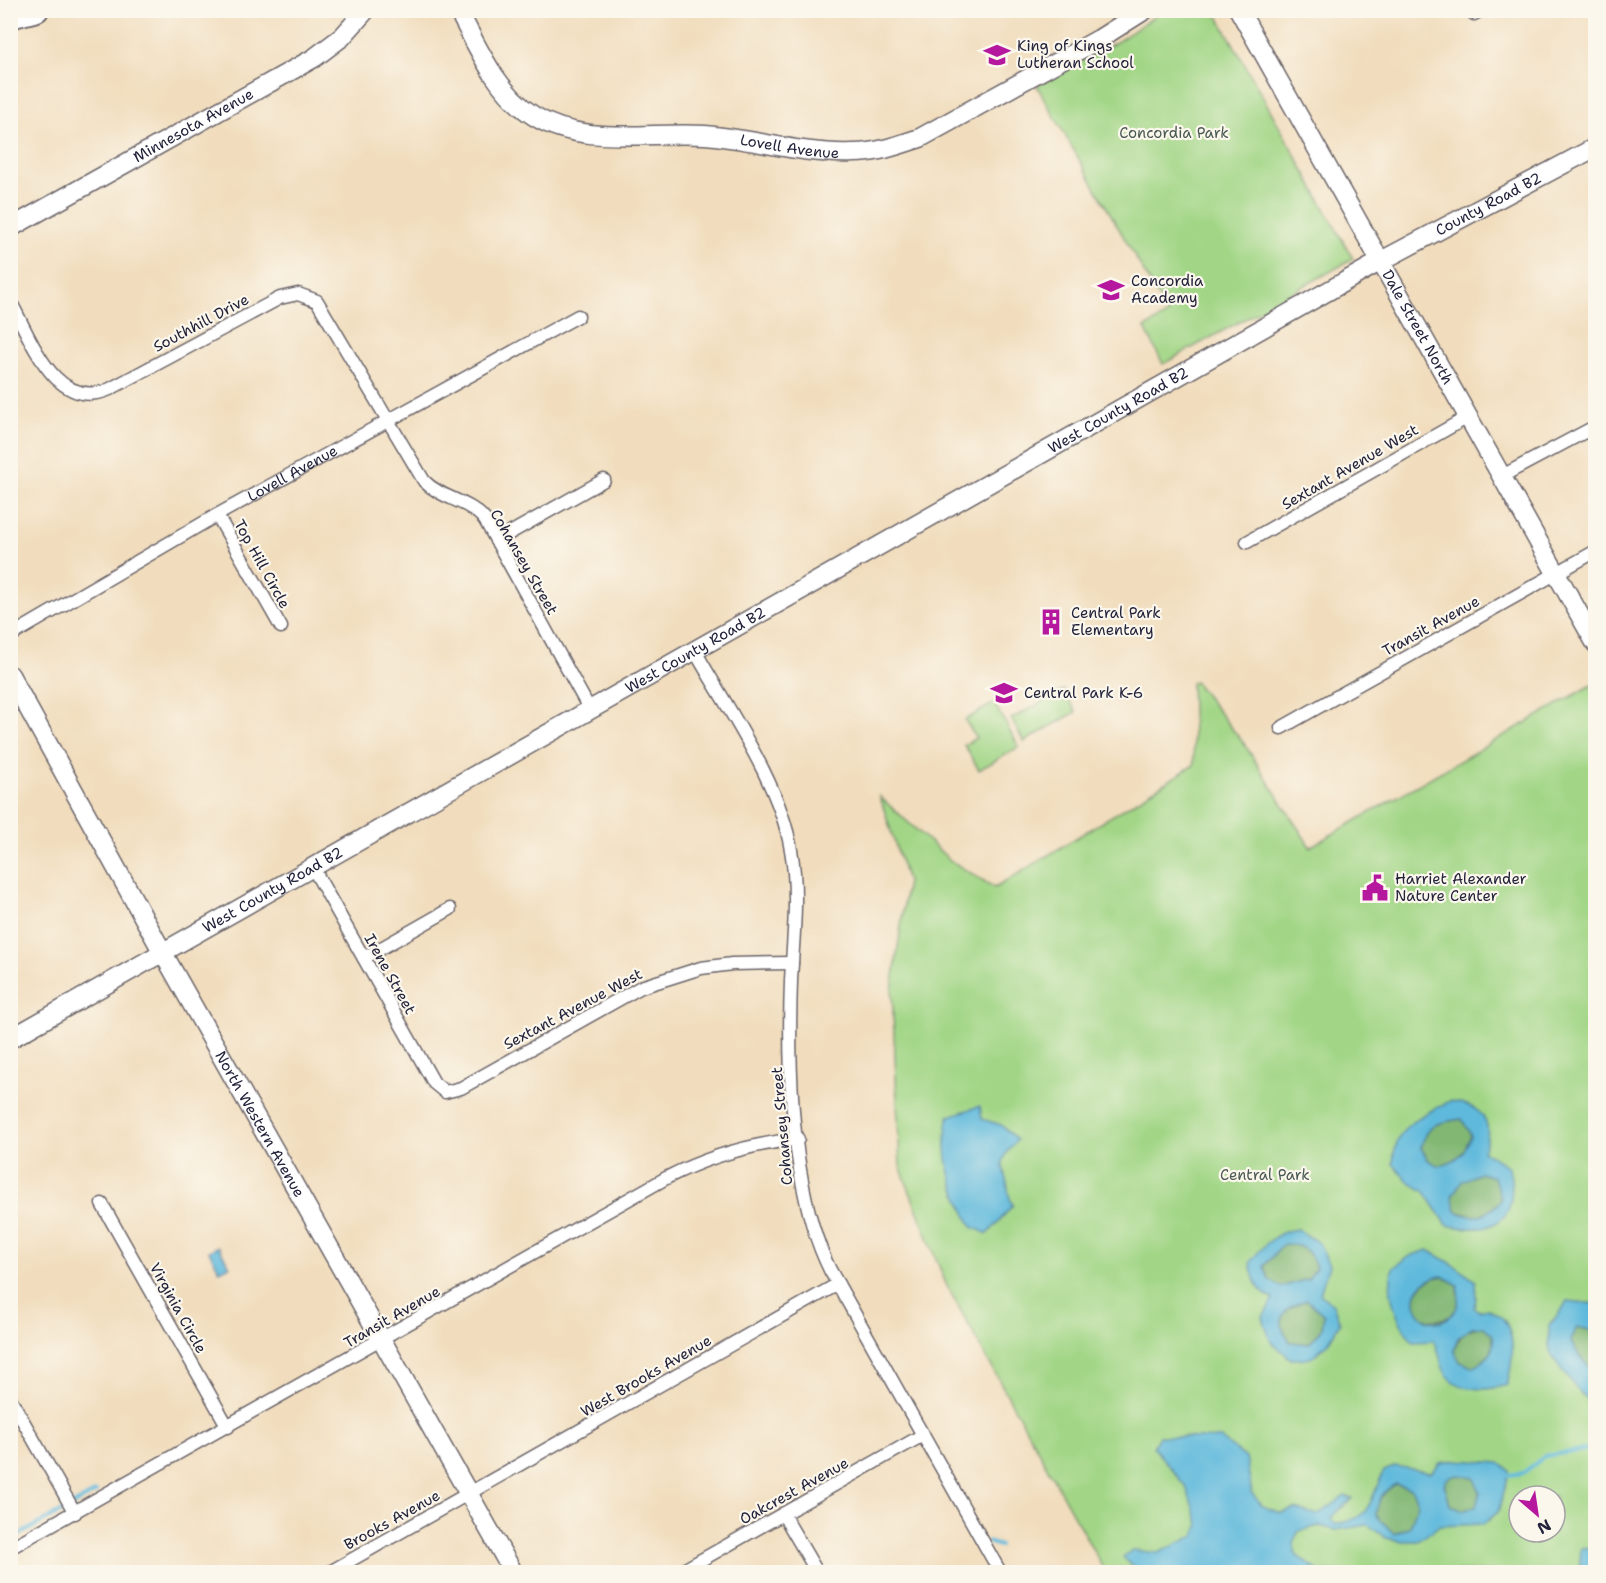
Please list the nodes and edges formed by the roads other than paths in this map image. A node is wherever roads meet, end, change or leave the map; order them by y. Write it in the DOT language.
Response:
graph roads {
  1 [pos="37,10"];
  2 [pos="366,10"];
  3 [pos="458,10"];
  4 [pos="1145,10"];
  5 [pos="1239,10"];
  6 [pos="10,17"];
  7 [pos="1596,147"];
  8 [pos="10,228"];
  9 [pos="1381,261"];
  10 [pos="10,301"];
  11 [pos="578,316"];
  12 [pos="1468,417"];
  13 [pos="388,422"];
  14 [pos="1596,426"];
  15 [pos="1502,476"];
  16 [pos="604,480"];
  17 [pos="217,515"];
  18 [pos="496,541"];
  19 [pos="1247,543"];
  20 [pos="1596,551"];
  21 [pos="1556,573"];
  22 [pos="281,627"];
  23 [pos="10,636"];
  24 [pos="1596,644"];
  25 [pos="695,651"];
  26 [pos="10,675"];
  27 [pos="590,710"];
  28 [pos="1281,728"];
  29 [pos="313,868"];
  30 [pos="450,909"];
  31 [pos="162,953"];
  32 [pos="364,958"];
  33 [pos="792,963"];
  34 [pos="10,1039"];
  35 [pos="445,1092"];
  36 [pos="798,1139"];
  37 [pos="102,1204"];
  38 [pos="838,1284"];
  39 [pos="382,1341"];
  40 [pos="10,1398"];
  41 [pos="228,1427"];
  42 [pos="923,1435"];
  43 [pos="469,1494"];
  44 [pos="75,1513"];
  45 [pos="783,1514"];
  46 [pos="10,1548"];
  47 [pos="330,1572"];
  48 [pos="513,1572"];
  49 [pos="680,1572"];
  50 [pos="816,1572"];
  51 [pos="1000,1572"];
  1 -- 6 [label="highway"];
  2 -- 8 [label="street, Minnesota Avenue"];
  3 -- 4 [label="street, Lovell Avenue"];
  5 -- 9 [label="street, Dale Street North"];
  7 -- 9 [label="street, County Road B2"];
  9 -- 12 [label="street, Dale Street North"];
  9 -- 25 [label="street, West County Road B2"];
  10 -- 13 [label="street, Southhill Drive"];
  11 -- 13 [label="street, Lovell Avenue"];
  12 -- 15 [label="street, Dale Street North"];
  12 -- 19 [label="street, Sextant Avenue West"];
  13 -- 17 [label="street, Lovell Avenue"];
  13 -- 18 [label="street, Cohansey Street"];
  14 -- 15 [label="street"];
  15 -- 21 [label="street, Dale Street North"];
  16 -- 18 [label="street"];
  17 -- 22 [label="street, Top Hill Circle"];
  17 -- 23 [label="street, Lovell Avenue"];
  18 -- 27 [label="street, Cohansey Street"];
  20 -- 21 [label="street, Transit Avenue"];
  21 -- 24 [label="street, Dale Street North"];
  21 -- 28 [label="street, Transit Avenue"];
  25 -- 27 [label="street, West County Road B2"];
  25 -- 33 [label="street, Cohansey Street"];
  26 -- 31 [label="street, North Western Avenue"];
  27 -- 29 [label="street, West County Road B2"];
  29 -- 31 [label="street, West County Road B2"];
  29 -- 32 [label="street, Irene Street"];
  30 -- 32 [label="street"];
  31 -- 34 [label="street, West County Road B2"];
  31 -- 39 [label="street, North Western Avenue"];
  32 -- 35 [label="street, Irene Street"];
  33 -- 35 [label="street, Sextant Avenue West"];
  33 -- 36 [label="street, Cohansey Street"];
  36 -- 38 [label="street, Cohansey Street"];
  36 -- 39 [label="street, Transit Avenue"];
  37 -- 41 [label="street, Virginia Circle"];
  38 -- 42 [label="street, Cohansey Street"];
  38 -- 43 [label="street, West Brooks Avenue"];
  39 -- 41 [label="street, Transit Avenue"];
  39 -- 43 [label="street, North Western Avenue"];
  40 -- 44 [label="street"];
  41 -- 44 [label="street, Transit Avenue"];
  42 -- 45 [label="street, Oakcrest Avenue"];
  42 -- 51 [label="street, Cohansey Street"];
  43 -- 47 [label="street, Brooks Avenue"];
  43 -- 48 [label="street, North Western Avenue"];
  44 -- 46 [label="street, Transit Avenue"];
  45 -- 49 [label="street, Oakcrest Avenue"];
  45 -- 50 [label="street"];
}
